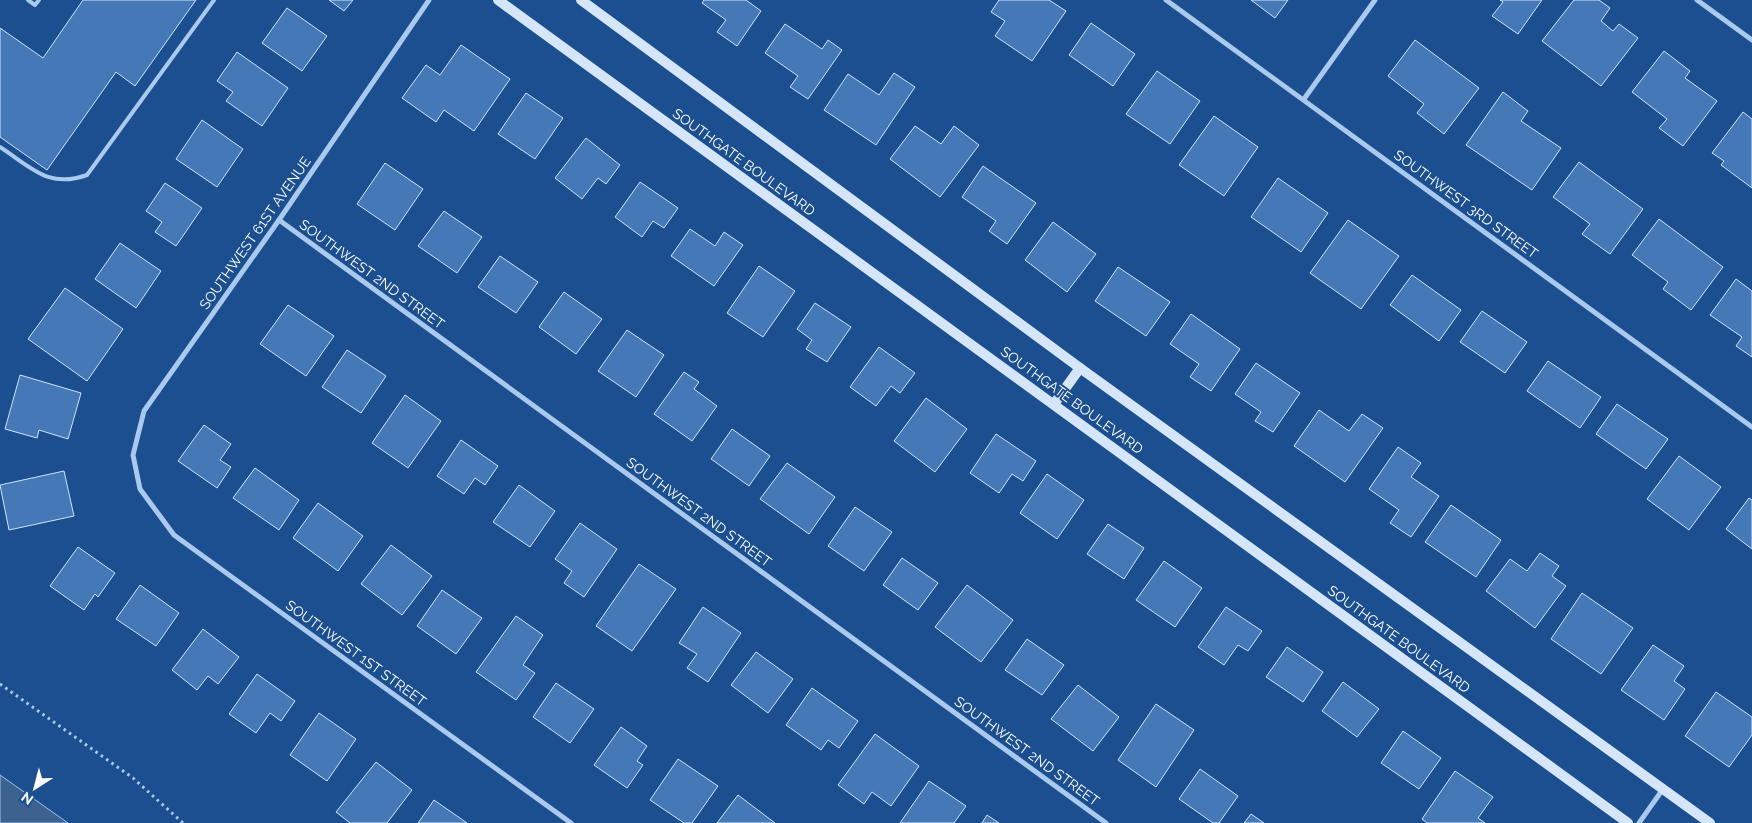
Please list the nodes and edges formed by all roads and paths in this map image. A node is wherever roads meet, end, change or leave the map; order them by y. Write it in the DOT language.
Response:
graph roads {
  1 [pos="28,0"];
  2 [pos="39,0"];
  3 [pos="214,0"];
  4 [pos="429,0"];
  5 [pos="498,0"];
  6 [pos="581,0"];
  7 [pos="1166,0"];
  8 [pos="1374,0"];
  9 [pos="1697,0"];
  10 [pos="1752,40"];
  11 [pos="1304,99"];
  12 [pos="0,146"];
  13 [pos="279,220"];
  14 [pos="1080,368"];
  15 [pos="1054,404"];
  16 [pos="1752,427"];
  17 [pos="140,489"];
  18 [pos="0,684"];
  19 [pos="1664,789"];
  20 [pos="183,823"];
  21 [pos="571,823"];
  22 [pos="1106,823"];
  23 [pos="1628,823"];
  24 [pos="1639,823"];
  25 [pos="1710,823"];
  1 -- 2 [label="lane"];
  3 -- 12 [label="lane"];
  4 -- 13 [label="street, SOUTHWEST 61ST AVENUE"];
  5 -- 15 [label="main road, SOUTHGATE BOULEVARD"];
  6 -- 14 [label="main road"];
  7 -- 11 [label="street, SOUTHWEST 3RD STREET"];
  8 -- 11 [label="street"];
  9 -- 10 [label="street"];
  11 -- 16 [label="street, SOUTHWEST 3RD STREET"];
  13 -- 17 [label="street, SOUTHWEST 61ST AVENUE"];
  13 -- 22 [label="street, SOUTHWEST 2ND STREET"];
  14 -- 15 [label="main road"];
  14 -- 19 [label="main road"];
  15 -- 23 [label="main road, SOUTHGATE BOULEVARD"];
  17 -- 21 [label="street, SOUTHWEST 1ST STREET"];
  18 -- 20 [label="path"];
  19 -- 24 [label="street"];
  19 -- 25 [label="main road"];
}
